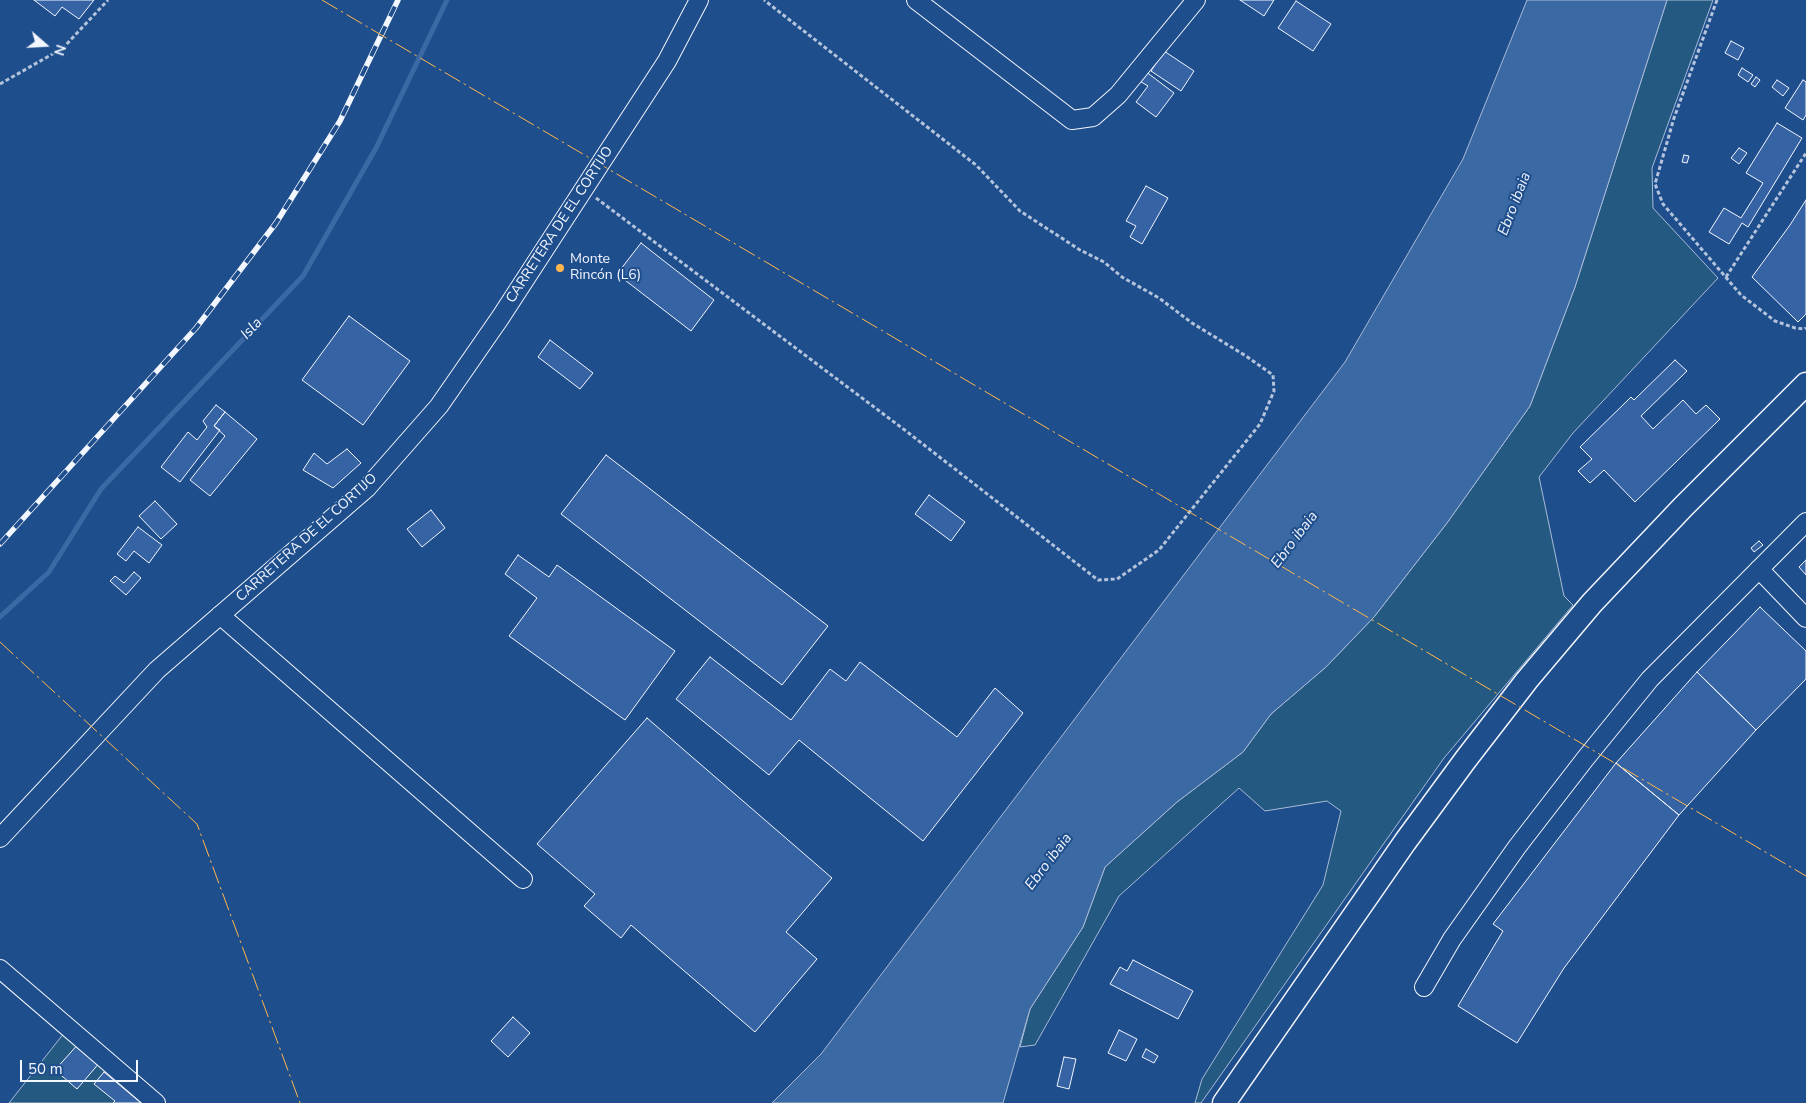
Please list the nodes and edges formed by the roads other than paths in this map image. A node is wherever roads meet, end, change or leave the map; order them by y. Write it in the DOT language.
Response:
graph roads {
  1 [pos="699,0"];
  2 [pos="916,0"];
  3 [pos="1196,0"];
  4 [pos="1806,384"];
  5 [pos="1806,522"];
  6 [pos="1759,569"];
  7 [pos="220,615"];
  8 [pos="1806,618"];
  9 [pos="0,838"];
  10 [pos="523,879"];
  11 [pos="0,970"];
  12 [pos="1424,987"];
  13 [pos="156,1103"];
  14 [pos="1224,1103"];
  1 -- 7 [label="street, CARRETERA DE EL CORTIJO"];
  2 -- 3 [label="street"];
  4 -- 14 [label="main road"];
  5 -- 6 [label="street"];
  6 -- 8 [label="street"];
  6 -- 12 [label="street"];
  7 -- 9 [label="street, CARRETERA DE EL CORTIJO"];
  7 -- 10 [label="street"];
  11 -- 13 [label="street"];
}
